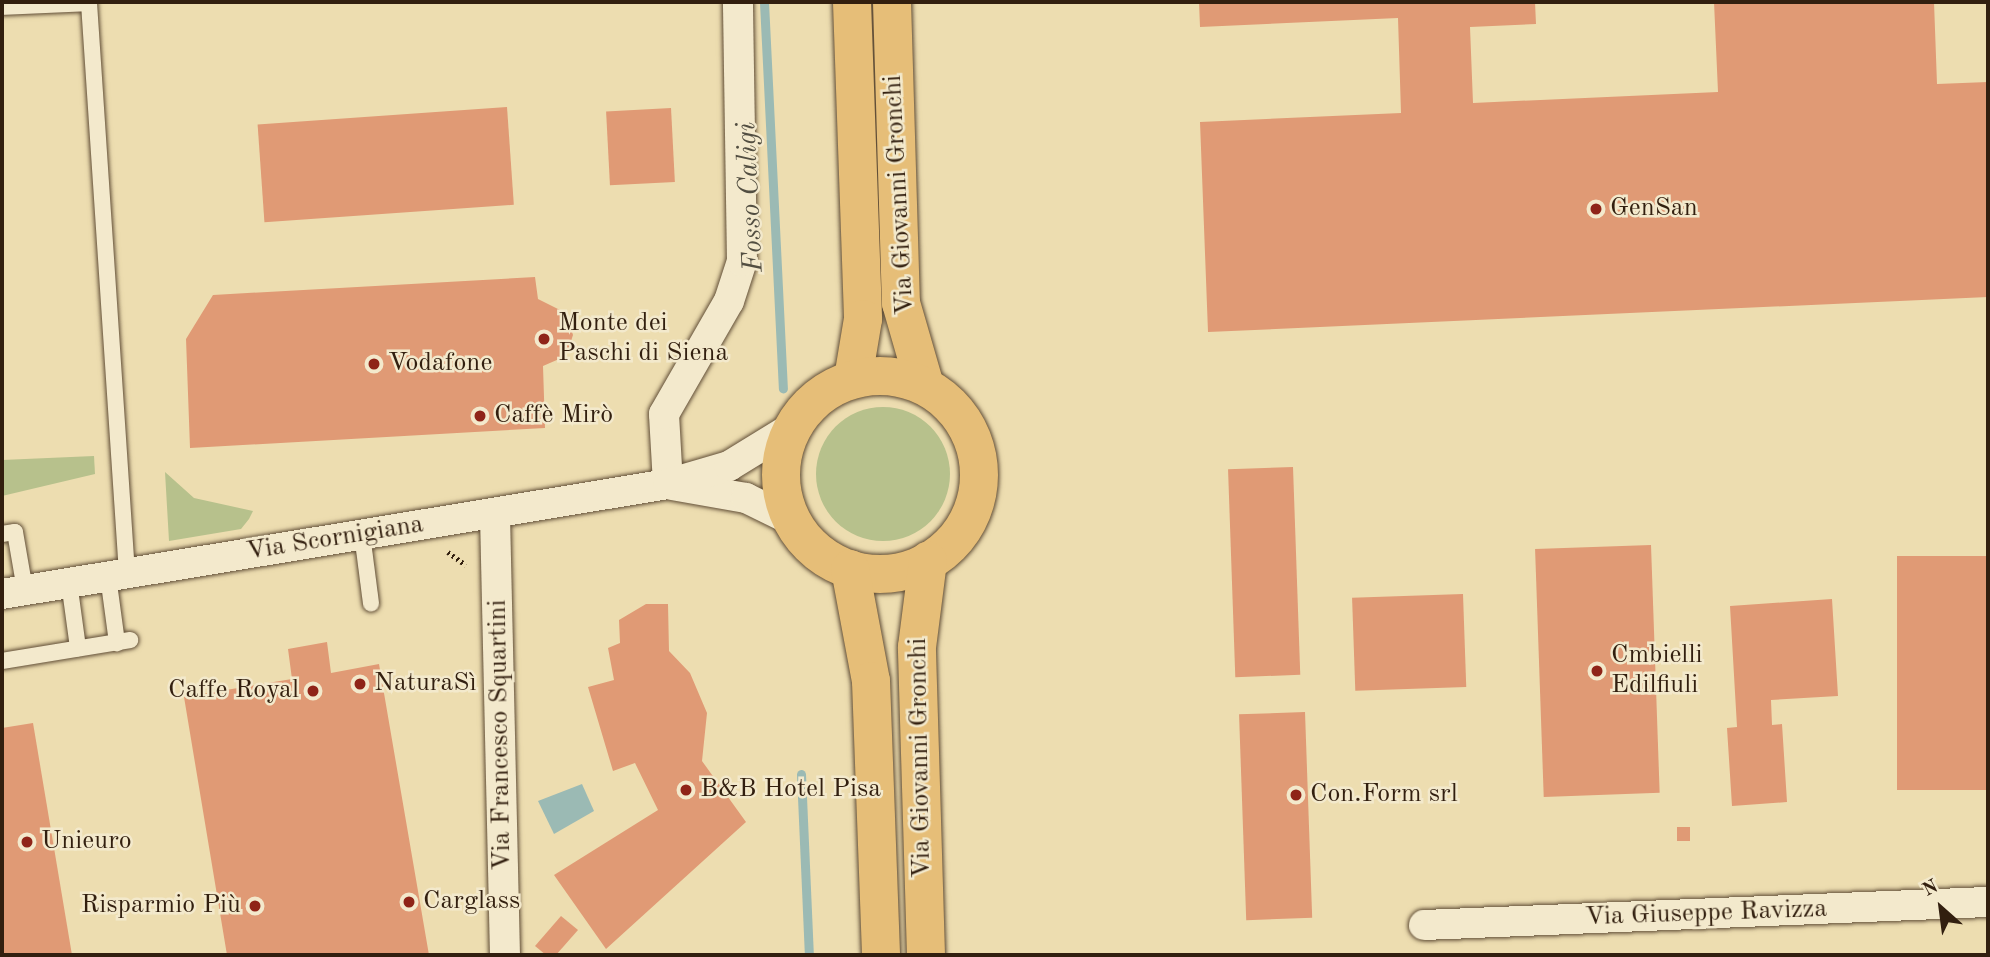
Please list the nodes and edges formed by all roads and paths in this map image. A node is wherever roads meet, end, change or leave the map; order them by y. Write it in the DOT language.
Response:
graph roads {
  1 [pos="738,2"];
  2 [pos="852,2"];
  3 [pos="892,2"];
  4 [pos="89,3"];
  5 [pos="2,7"];
  6 [pos="853,379"];
  7 [pos="925,386"];
  8 [pos="794,426"];
  9 [pos="668,484"];
  10 [pos="495,515"];
  11 [pos="791,520"];
  12 [pos="2,534"];
  13 [pos="362,534"];
  14 [pos="439,552"];
  15 [pos="929,561"];
  16 [pos="850,569"];
  17 [pos="471,572"];
  18 [pos="118,574"];
  19 [pos="69,582"];
  20 [pos="13,592"];
  21 [pos="371,603"];
  22 [pos="78,648"];
  23 [pos="2,661"];
  24 [pos="1988,902"];
  25 [pos="1424,925"];
  26 [pos="505,955"];
  27 [pos="881,955"];
  28 [pos="926,955"];
  1 -- 9 [label="street"];
  2 -- 6 [label="main road, Via Giovanni Gronchi"];
  3 -- 7 [label="main road, Via Giovanni Gronchi"];
  4 -- 5 [label="lane"];
  4 -- 18 [label="lane"];
  6 -- 7 [label="main road"];
  6 -- 8 [label="main road"];
  7 -- 15 [label="main road"];
  8 -- 9 [label="street, Via Scornigiana"];
  8 -- 11 [label="main road"];
  9 -- 10 [label="street, Via Scornigiana"];
  9 -- 11 [label="street, Via Scornigiana"];
  10 -- 13 [label="street, Via Scornigiana"];
  10 -- 26 [label="street, Via Francesco Squartini"];
  11 -- 16 [label="main road"];
  12 -- 20 [label="lane"];
  13 -- 18 [label="street, Via Scornigiana"];
  13 -- 21 [label="lane"];
  14 -- 17 [label="path"];
  15 -- 16 [label="main road"];
  15 -- 28 [label="main road, Via Giovanni Gronchi"];
  16 -- 27 [label="main road, Via Giovanni Gronchi"];
  18 -- 19 [label="street, Via Scornigiana"];
  18 -- 22 [label="lane"];
  19 -- 20 [label="street, Via Scornigiana"];
  19 -- 22 [label="lane"];
  22 -- 23 [label="lane"];
  24 -- 25 [label="street, Via Giuseppe Ravizza"];
}
